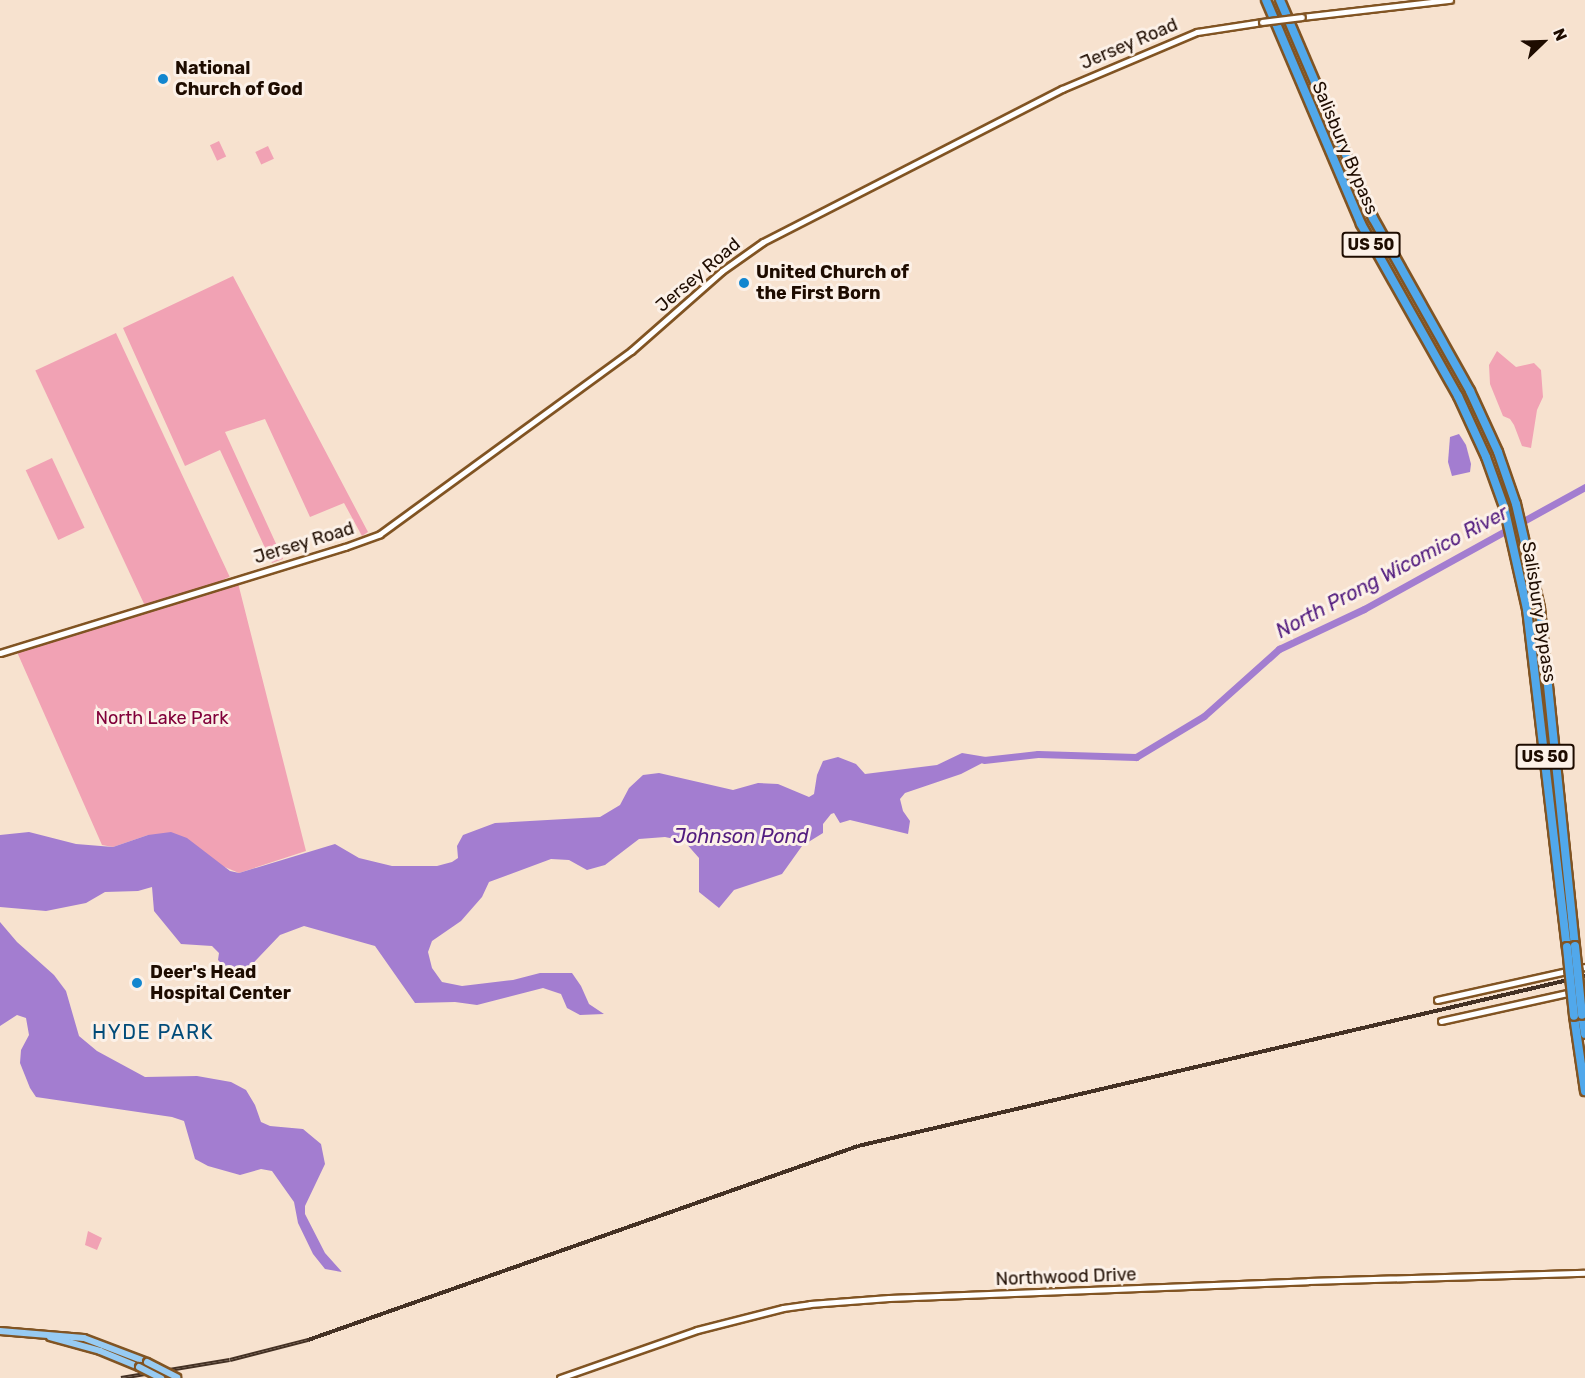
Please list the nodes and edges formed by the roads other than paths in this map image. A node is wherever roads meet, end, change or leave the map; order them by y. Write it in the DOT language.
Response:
graph roads {
  1 [pos="1266,0"];
  2 [pos="1280,0"];
  3 [pos="1450,0"];
  4 [pos="0,653"];
  5 [pos="1571,947"];
  6 [pos="1585,967"];
  7 [pos="1585,989"];
  8 [pos="1437,1000"];
  9 [pos="1578,1016"];
  10 [pos="1441,1021"];
  11 [pos="1585,1026"];
  12 [pos="1585,1034"];
  13 [pos="1585,1065"];
  14 [pos="1585,1091"];
  15 [pos="1585,1273"];
  16 [pos="0,1331"];
  17 [pos="44,1335"];
  18 [pos="178,1377"];
  19 [pos="161,1378"];
  20 [pos="560,1378"];
  1 -- 5 [label="highway, Salisbury Bypass / US 50"];
  2 -- 5 [label="highway, Salisbury Bypass / US 50"];
  3 -- 4 [label="street, Jersey Road, bridge"];
  5 -- 9 [label="highway, Salisbury Bypass / US 50, bridge"];
  6 -- 8 [label="street"];
  7 -- 10 [label="street"];
  9 -- 11 [label="highway"];
  9 -- 12 [label="highway, Salisbury Bypass / US 50"];
  9 -- 13 [label="highway, Salisbury Bypass / US 50"];
  9 -- 14 [label="highway"];
  15 -- 20 [label="street, Northwood Drive"];
  16 -- 17 [label="main road"];
  17 -- 18 [label="main road, bridge"];
  17 -- 19 [label="main road, bridge"];
}
